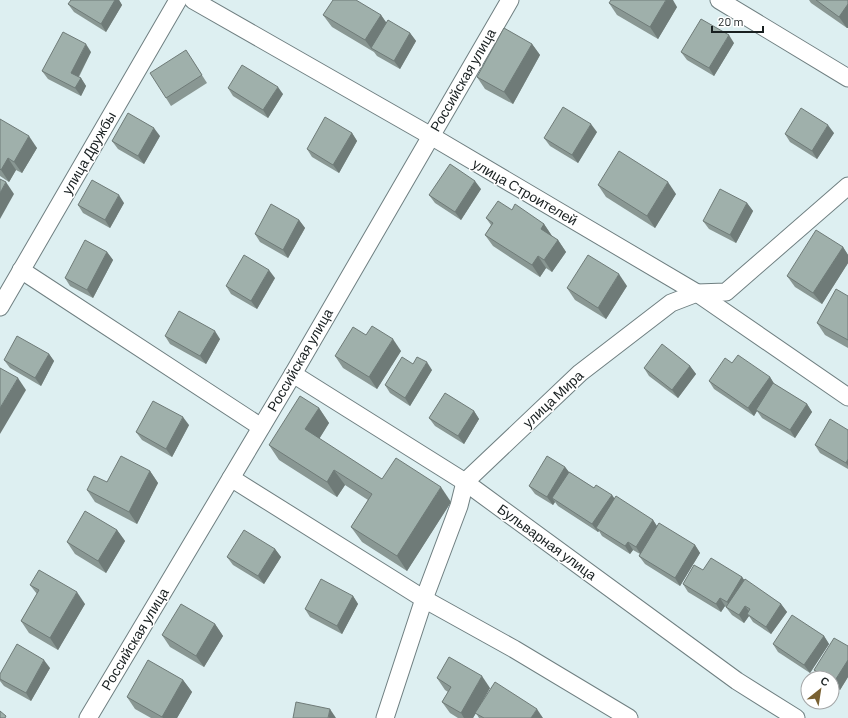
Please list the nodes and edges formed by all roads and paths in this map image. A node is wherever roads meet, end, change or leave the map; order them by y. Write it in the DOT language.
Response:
graph roads {
  1 [pos="178,0"];
  2 [pos="193,0"];
  3 [pos="510,0"];
  4 [pos="719,0"];
  5 [pos="848,78"];
  6 [pos="431,136"];
  7 [pos="848,186"];
  8 [pos="21,270"];
  9 [pos="697,293"];
  10 [pos="0,307"];
  11 [pos="293,374"];
  12 [pos="848,396"];
  13 [pos="261,427"];
  14 [pos="231,478"];
  15 [pos="465,482"];
  16 [pos="424,599"];
  17 [pos="88,718"];
  18 [pos="385,718"];
  19 [pos="629,718"];
  20 [pos="796,718"];
  1 -- 8 [label="street, улица Дружбы"];
  2 -- 6 [label="street, улица Строителей"];
  3 -- 6 [label="street, Российская улица"];
  4 -- 5 [label="street"];
  6 -- 9 [label="street, улица Строителей"];
  6 -- 11 [label="street, Российская улица"];
  7 -- 9 [label="street, улица Мира"];
  8 -- 10 [label="street, улица Дружбы"];
  8 -- 13 [label="street"];
  9 -- 12 [label="street, улица Строителей"];
  9 -- 15 [label="street, улица Мира"];
  11 -- 13 [label="street, Российская улица"];
  11 -- 15 [label="street, Бульварная улица"];
  13 -- 14 [label="street, Российская улица"];
  14 -- 16 [label="street"];
  14 -- 17 [label="street, Российская улица"];
  15 -- 16 [label="street"];
  15 -- 20 [label="street, Бульварная улица"];
  16 -- 18 [label="street"];
  16 -- 19 [label="street"];
}
